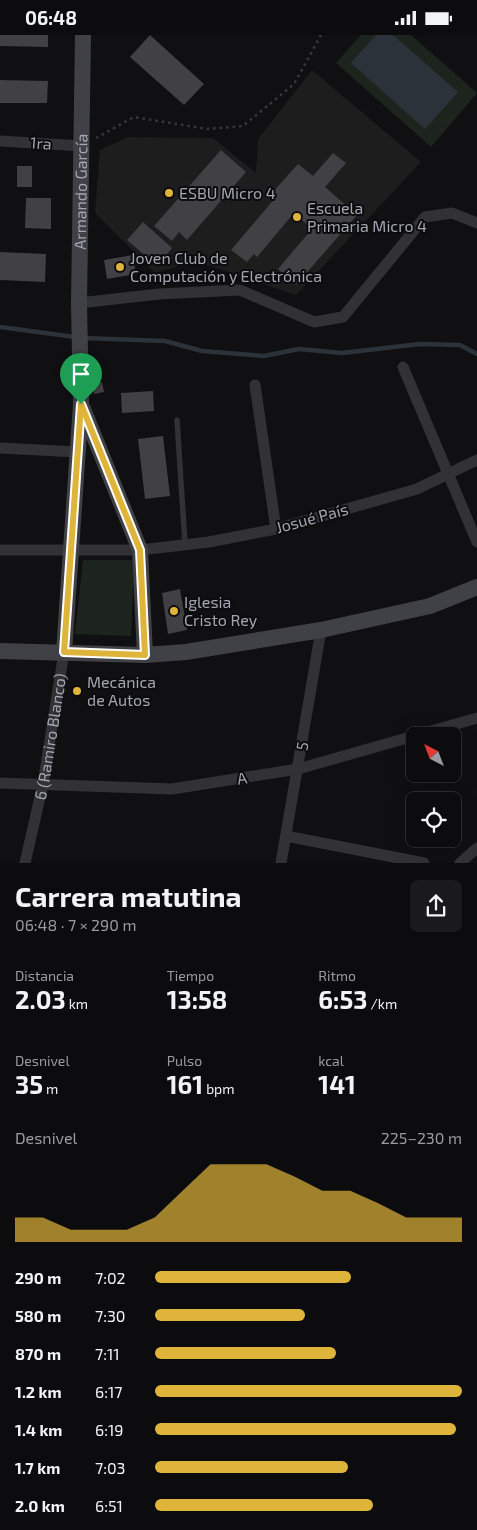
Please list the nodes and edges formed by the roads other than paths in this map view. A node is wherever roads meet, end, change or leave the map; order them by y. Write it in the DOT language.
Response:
graph roads {
  1 [pos="83,35"];
  2 [pos="0,141"];
  3 [pos="82,146"];
  4 [pos="477,223"];
  5 [pos="79,303"];
  6 [pos="403,367"];
  7 [pos="255,385"];
  8 [pos="81,404"];
  9 [pos="177,421"];
  10 [pos="0,448"];
  11 [pos="78,453"];
  12 [pos="477,460"];
  13 [pos="447,475"];
  14 [pos="276,529"];
  15 [pos="477,542"];
  16 [pos="186,544"];
  17 [pos="72,549"];
  18 [pos="0,550"];
  19 [pos="140,550"];
  20 [pos="477,587"];
  21 [pos="321,629"];
  22 [pos="0,651"];
  23 [pos="64,652"];
  24 [pos="145,655"];
  25 [pos="477,718"];
  26 [pos="298,769"];
  27 [pos="0,783"];
  28 [pos="43,783"];
  29 [pos="286,836"];
  30 [pos="477,848"];
  31 [pos="25,863"];
  32 [pos="281,863"];
  33 [pos="424,863"];
  34 [pos="460,863"];
  1 -- 3 [label="main road, Armando García"];
  2 -- 3 [label="street, 1ra"];
  3 -- 5 [label="main road, Armando García"];
  4 -- 5 [label="street"];
  5 -- 8 [label="main road, Armando García"];
  6 -- 13 [label="street"];
  7 -- 14 [label="street"];
  8 -- 11 [label="main road, Armando García"];
  8 -- 19 [label="main road"];
  9 -- 16 [label="lane"];
  10 -- 11 [label="street"];
  11 -- 17 [label="main road, 6 (Ramiro Blanco)"];
  12 -- 13 [label="street, Josué País"];
  13 -- 14 [label="street, Josué País"];
  13 -- 15 [label="street"];
  14 -- 16 [label="street, Josué País"];
  16 -- 19 [label="street, Josué País"];
  17 -- 18 [label="street"];
  17 -- 19 [label="street, Josué País"];
  17 -- 23 [label="main road, 6 (Ramiro Blanco)"];
  19 -- 24 [label="main road"];
  20 -- 21 [label="main road"];
  21 -- 24 [label="main road"];
  21 -- 26 [label="street, 5"];
  22 -- 23 [label="main road"];
  23 -- 24 [label="main road"];
  23 -- 28 [label="street, 6 (Ramiro Blanco)"];
  25 -- 26 [label="street, A"];
  26 -- 28 [label="street, A"];
  26 -- 29 [label="street, 5"];
  27 -- 28 [label="street, A"];
  28 -- 31 [label="street, 6 (Ramiro Blanco)"];
  29 -- 32 [label="street, 5"];
  29 -- 33 [label="street"];
  30 -- 34 [label="street"];
}
